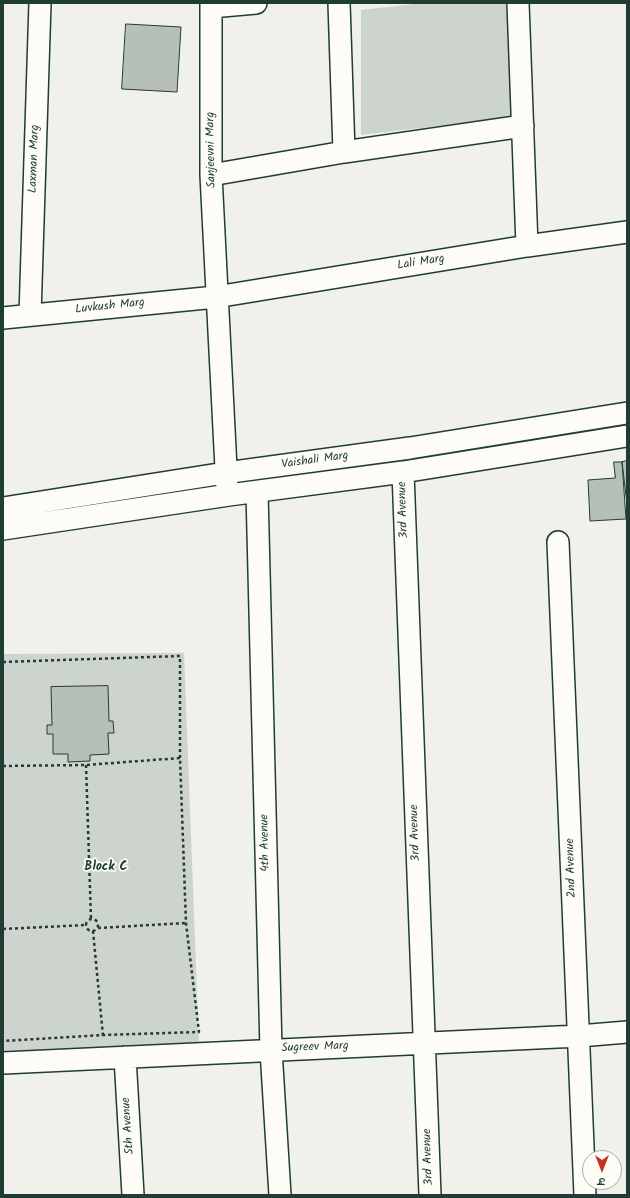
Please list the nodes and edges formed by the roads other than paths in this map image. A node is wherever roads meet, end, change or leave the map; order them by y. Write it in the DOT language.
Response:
graph roads {
  1 [pos="40,3"];
  2 [pos="256,3"];
  3 [pos="339,3"];
  4 [pos="518,3"];
  5 [pos="211,5"];
  6 [pos="523,126"];
  7 [pos="344,152"];
  8 [pos="211,175"];
  9 [pos="627,232"];
  10 [pos="527,246"];
  11 [pos="216,297"];
  12 [pos="30,315"];
  13 [pos="3,318"];
  14 [pos="627,413"];
  15 [pos="627,436"];
  16 [pos="403,472"];
  17 [pos="225,474"];
  18 [pos="257,492"];
  19 [pos="228,496"];
  20 [pos="3,508"];
  21 [pos="3,529"];
  22 [pos="558,542"];
  23 [pos="627,1032"];
  24 [pos="579,1036"];
  25 [pos="424,1044"];
  26 [pos="271,1050"];
  27 [pos="125,1057"];
  28 [pos="3,1063"];
  29 [pos="133,1195"];
  30 [pos="280,1195"];
  31 [pos="430,1195"];
  32 [pos="585,1195"];
  1 -- 12 [label="street, Laxman Marg"];
  2 -- 5 [label="street"];
  3 -- 7 [label="street"];
  4 -- 6 [label="street"];
  5 -- 8 [label="street, Sanjeevni Marg"];
  6 -- 7 [label="street"];
  6 -- 10 [label="street"];
  7 -- 8 [label="street"];
  8 -- 11 [label="street, Sanjeevni Marg"];
  9 -- 10 [label="street, Lali Marg"];
  10 -- 11 [label="street, Lali Marg"];
  11 -- 12 [label="street, Luvkush Marg"];
  11 -- 17 [label="street, Sanjeevni Marg"];
  12 -- 13 [label="street, Luvkush Marg"];
  14 -- 17 [label="street, Vaishali Marg"];
  15 -- 16 [label="street, Vaishali Marg"];
  16 -- 18 [label="street, Vaishali Marg"];
  16 -- 25 [label="street, 3rd Avenue"];
  17 -- 19 [label="street, Sanjeevni Marg"];
  17 -- 20 [label="street, Vaishali Marg"];
  18 -- 19 [label="street, Vaishali Marg"];
  18 -- 26 [label="street, 4th Avenue"];
  19 -- 21 [label="street, Vaishali Marg"];
  22 -- 24 [label="street, 2nd Avenue"];
  23 -- 24 [label="street, Sugreev Marg"];
  24 -- 25 [label="street, Sugreev Marg"];
  24 -- 32 [label="street, 2nd Avenue"];
  25 -- 26 [label="street, Sugreev Marg"];
  25 -- 31 [label="street, 3rd Avenue"];
  26 -- 27 [label="street, Sugreev Marg"];
  26 -- 30 [label="street, 4th Avenue"];
  27 -- 28 [label="street, Sugreev Marg"];
  27 -- 29 [label="street, 5th Avenue"];
}
